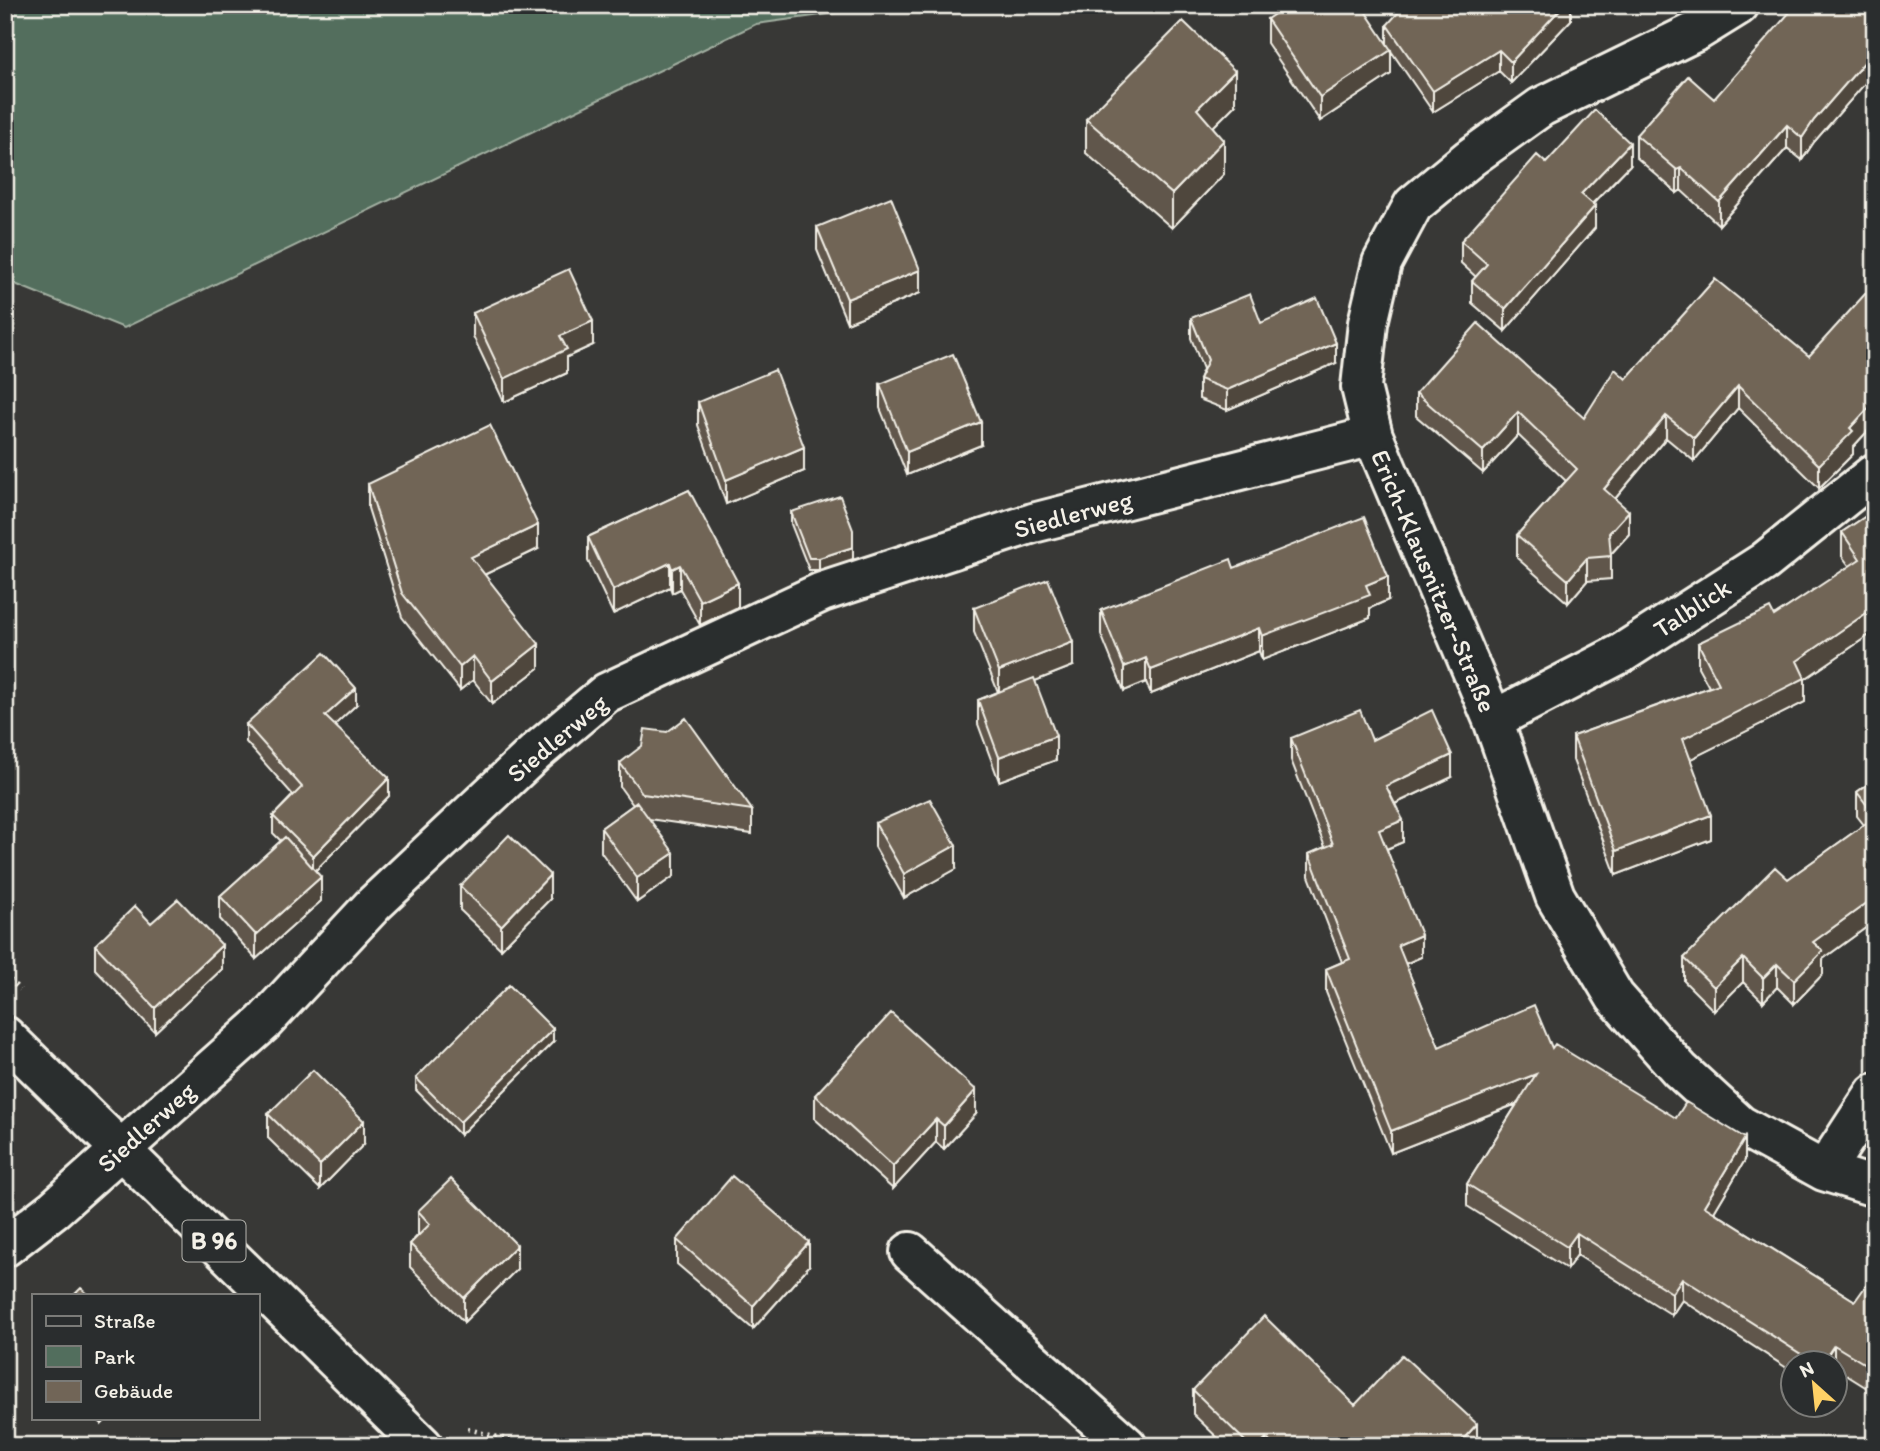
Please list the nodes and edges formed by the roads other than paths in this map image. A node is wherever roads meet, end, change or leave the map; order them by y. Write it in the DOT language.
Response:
graph roads {
  1 [pos="1739,5"];
  2 [pos="1373,436"];
  3 [pos="1875,473"];
  4 [pos="1493,720"];
  5 [pos="5,1036"];
  6 [pos="1875,1093"];
  7 [pos="120,1150"];
  8 [pos="1824,1171"];
  9 [pos="1875,1186"];
  10 [pos="5,1247"];
  11 [pos="910,1252"];
  12 [pos="424,1446"];
  13 [pos="1127,1446"];
  1 -- 2 [label="street, Erich-Klausnitzer-Straße"];
  2 -- 4 [label="street, Erich-Klausnitzer-Straße"];
  2 -- 7 [label="street, Siedlerweg"];
  3 -- 4 [label="street, Talblick"];
  4 -- 8 [label="street, Erich-Klausnitzer-Straße"];
  5 -- 7 [label="street, B 96"];
  6 -- 8 [label="street"];
  7 -- 10 [label="street, Siedlerweg"];
  7 -- 12 [label="street, B 96"];
  8 -- 9 [label="street, Erich-Klausnitzer-Straße"];
  11 -- 13 [label="street"];
}
